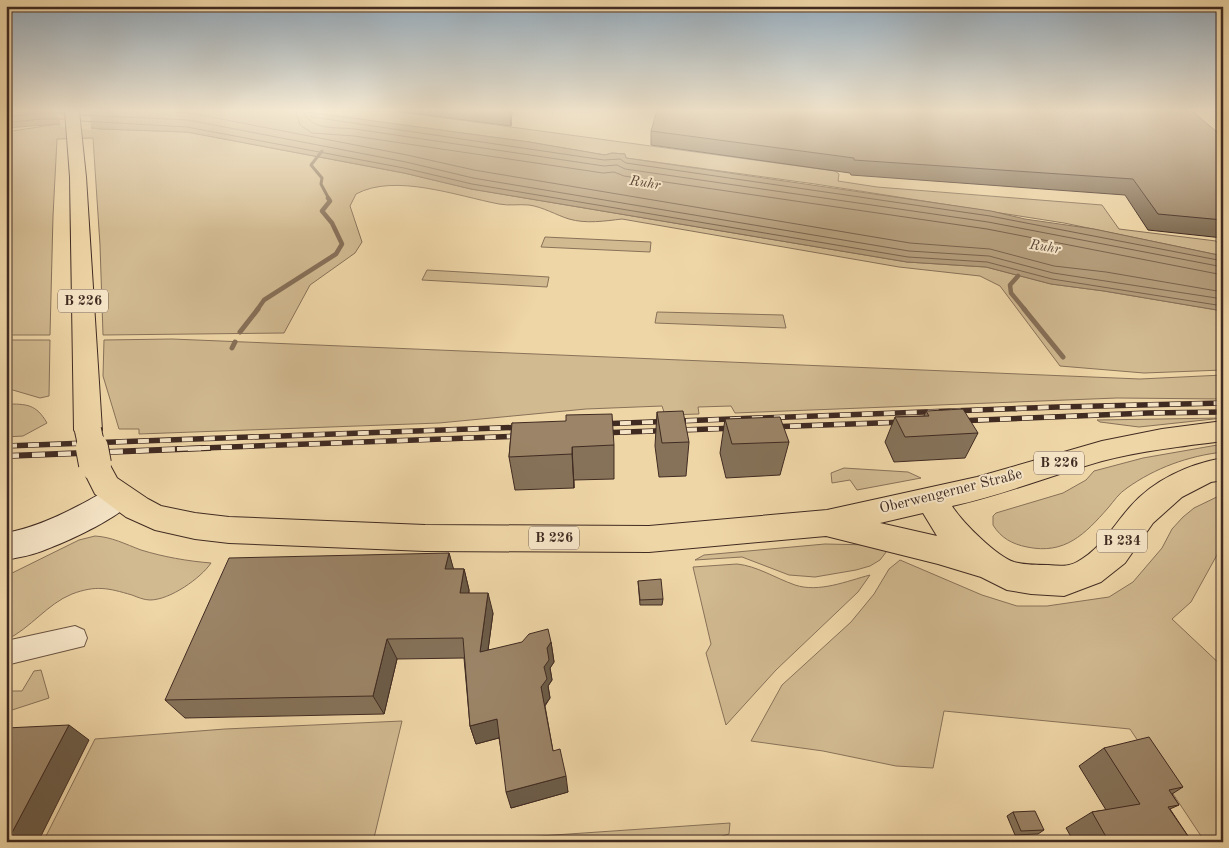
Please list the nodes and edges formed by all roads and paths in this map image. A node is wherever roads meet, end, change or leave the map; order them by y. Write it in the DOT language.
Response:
graph roads {
  1 [pos="76,151"];
  2 [pos="1223,431"];
  3 [pos="1223,469"];
  4 [pos="107,482"];
  5 [pos="931,500"];
  6 [pos="826,523"];
  7 [pos="6,541"];
  8 [pos="6,547"];
  9 [pos="991,566"];
  10 [pos="75,638"];
  11 [pos="6,652"];
  1 -- 4 [label="main road, B 226, bridge"];
  2 -- 5 [label="main road, Oberwengerner Straße / B 226"];
  3 -- 9 [label="main road, B 234"];
  4 -- 6 [label="main road, B 226"];
  4 -- 7 [label="main road"];
  4 -- 8 [label="main road"];
  5 -- 6 [label="main road, Oberwengerner Straße / B 226"];
  5 -- 9 [label="main road, B 234"];
  6 -- 9 [label="main road"];
  10 -- 11 [label="street"];
}
